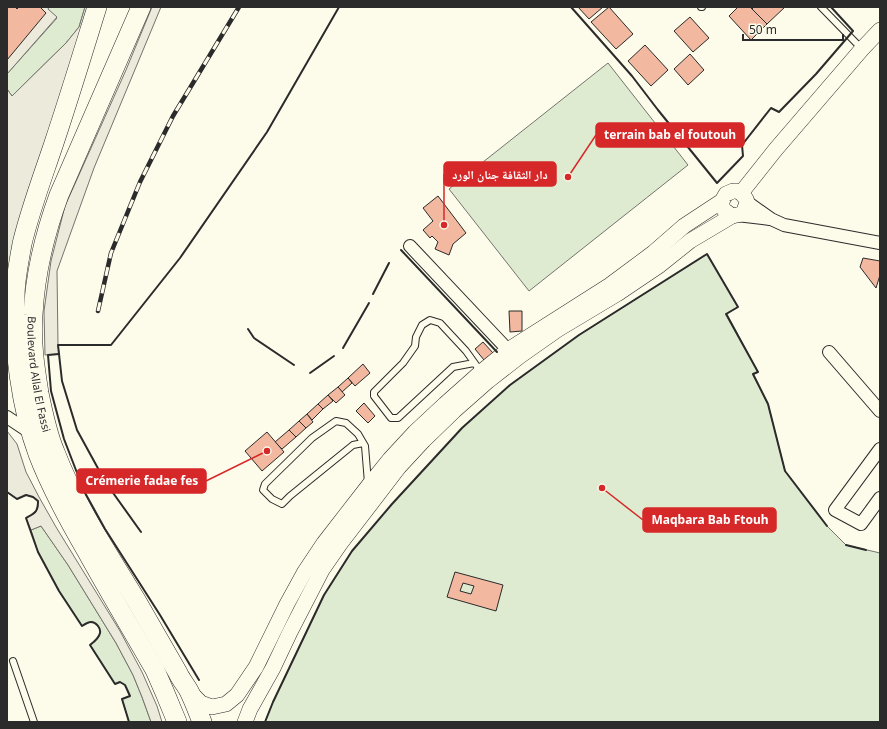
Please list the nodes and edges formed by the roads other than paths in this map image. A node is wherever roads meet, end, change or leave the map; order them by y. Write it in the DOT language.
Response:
graph roads {
  1 [pos="97,7"];
  2 [pos="141,7"];
  3 [pos="821,7"];
  4 [pos="880,30"];
  5 [pos="862,49"];
  6 [pos="744,197"];
  7 [pos="722,201"];
  8 [pos="734,215"];
  9 [pos="771,219"];
  10 [pos="880,243"];
  11 [pos="410,246"];
  12 [pos="508,350"];
  13 [pos="829,352"];
  14 [pos="481,372"];
  15 [pos="880,411"];
  16 [pos="7,418"];
  17 [pos="31,433"];
  18 [pos="363,443"];
  19 [pos="880,449"];
  20 [pos="395,463"];
  21 [pos="369,485"];
  22 [pos="880,498"];
  23 [pos="13,661"];
  24 [pos="189,691"];
  25 [pos="34,722"];
  26 [pos="177,722"];
  27 [pos="202,722"];
  28 [pos="245,722"];
  1 -- 17 [label="main road, Boulevard Allal El Fassi"];
  2 -- 24 [label="main road, Boulevard Allal El Fassi"];
  3 -- 5 [label="lane"];
  4 -- 5 [label="street"];
  5 -- 6 [label="street"];
  6 -- 7 [label="street"];
  6 -- 8 [label="street"];
  6 -- 9 [label="street"];
  7 -- 8 [label="street"];
  7 -- 12 [label="street"];
  8 -- 9 [label="street"];
  8 -- 14 [label="street"];
  9 -- 10 [label="street"];
  11 -- 12 [label="street"];
  12 -- 14 [label="street"];
  13 -- 15 [label="street"];
  14 -- 14 [label="lane"];
  14 -- 20 [label="street"];
  16 -- 17 [label="street"];
  17 -- 26 [label="main road, Boulevard Allal El Fassi"];
  18 -- 18 [label="lane"];
  18 -- 21 [label="lane"];
  19 -- 22 [label="street"];
  20 -- 21 [label="street"];
  20 -- 28 [label="street"];
  21 -- 24 [label="street"];
  23 -- 25 [label="lane"];
  24 -- 27 [label="main road, Boulevard Allal El Fassi"];
}
